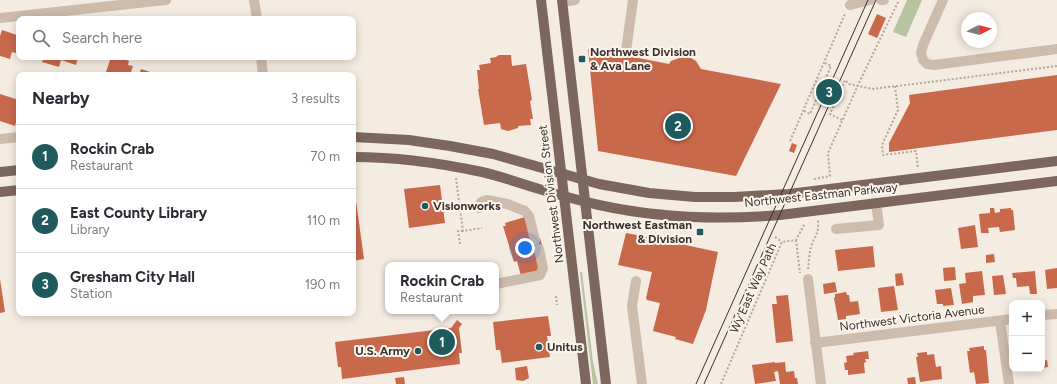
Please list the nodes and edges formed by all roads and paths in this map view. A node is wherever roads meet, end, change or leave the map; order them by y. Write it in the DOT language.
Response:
graph roads {
  1 [pos="166,0"];
  2 [pos="254,0"];
  3 [pos="541,0"];
  4 [pos="575,0"];
  5 [pos="633,0"];
  6 [pos="870,0"];
  7 [pos="881,0"];
  8 [pos="884,0"];
  9 [pos="899,0"];
  10 [pos="943,0"];
  11 [pos="562,1"];
  12 [pos="850,5"];
  13 [pos="16,16"];
  14 [pos="18,16"];
  15 [pos="257,16"];
  16 [pos="0,18"];
  17 [pos="1057,49"];
  18 [pos="626,51"];
  19 [pos="261,60"];
  20 [pos="825,63"];
  21 [pos="1057,66"];
  22 [pos="263,72"];
  23 [pos="858,85"];
  24 [pos="895,86"];
  25 [pos="804,111"];
  26 [pos="842,120"];
  27 [pos="16,137"];
  28 [pos="356,137"];
  29 [pos="0,139"];
  30 [pos="790,141"];
  31 [pos="356,157"];
  32 [pos="1057,161"];
  33 [pos="454,167"];
  34 [pos="16,170"];
  35 [pos="0,172"];
  36 [pos="562,174"];
  37 [pos="919,178"];
  38 [pos="814,179"];
  39 [pos="583,180"];
  40 [pos="1057,180"];
  41 [pos="16,190"];
  42 [pos="0,192"];
  43 [pos="564,196"];
  44 [pos="586,201"];
  45 [pos="876,203"];
  46 [pos="479,208"];
  47 [pos="817,211"];
  48 [pos="482,228"];
  49 [pos="836,229"];
  50 [pos="463,231"];
  51 [pos="775,237"];
  52 [pos="796,240"];
  53 [pos="782,242"];
  54 [pos="460,244"];
  55 [pos="808,279"];
  56 [pos="636,281"];
  57 [pos="499,283"];
  58 [pos="556,296"];
  59 [pos="557,305"];
  60 [pos="1057,314"];
  61 [pos="1045,315"];
  62 [pos="1009,319"];
  63 [pos="1000,320"];
  64 [pos="815,343"];
  65 [pos="586,384"];
  66 [pos="606,384"];
  67 [pos="642,384"];
  68 [pos="721,384"];
  69 [pos="821,384"];
  70 [pos="1008,384"];
  1 -- 14 [label="street"];
  2 -- 15 [label="street"];
  3 -- 36 [label="main road, Northwest Division Street"];
  4 -- 11 [label="street"];
  5 -- 18 [label="street"];
  6 -- 12 [label="street"];
  7 -- 8 [label="street"];
  9 -- 23 [label="path"];
  10 -- 17 [label="street"];
  11 -- 39 [label="main road"];
  12 -- 20 [label="path"];
  13 -- 16 [label="street"];
  19 -- 22 [label="street"];
  20 -- 25 [label="path"];
  20 -- 25 [label="path"];
  21 -- 24 [label="path"];
  23 -- 24 [label="path"];
  23 -- 26 [label="path"];
  23 -- 26 [label="path"];
  24 -- 37 [label="path"];
  25 -- 30 [label="path"];
  26 -- 38 [label="path"];
  27 -- 29 [label="street"];
  28 -- 36 [label="main road, Northwest Eastman Parkway"];
  31 -- 33 [label="main road, Northwest Eastman Parkway"];
  32 -- 37 [label="main road, Northwest Eastman Parkway"];
  33 -- 43 [label="main road, Northwest Eastman Parkway"];
  33 -- 50 [label="path"];
  34 -- 35 [label="main road"];
  36 -- 39 [label="main road, Northwest Eastman Parkway"];
  36 -- 43 [label="main road, Northwest Division Street"];
  37 -- 39 [label="main road, Northwest Eastman Parkway"];
  39 -- 44 [label="main road"];
  40 -- 45 [label="main road, Northwest Eastman Parkway"];
  41 -- 42 [label="main road"];
  43 -- 44 [label="main road, Northwest Eastman Parkway"];
  43 -- 65 [label="main road, Northwest Division Street"];
  44 -- 47 [label="main road, Northwest Eastman Parkway"];
  44 -- 66 [label="main road"];
  45 -- 47 [label="main road, Northwest Eastman Parkway"];
  45 -- 49 [label="street"];
  46 -- 57 [label="street"];
  47 -- 52 [label="path, Wy'East Way Path"];
  47 -- 55 [label="path"];
  48 -- 50 [label="path"];
  50 -- 54 [label="path"];
  51 -- 53 [label="path"];
  52 -- 53 [label="path, Wy'East Way Path"];
  52 -- 55 [label="path"];
  53 -- 68 [label="path, Wy'East Way Path"];
  55 -- 64 [label="street"];
  56 -- 67 [label="street"];
  58 -- 59 [label="path"];
  60 -- 61 [label="street"];
  62 -- 63 [label="street, Northwest Victoria Avenue"];
  63 -- 64 [label="street, Northwest Victoria Avenue"];
  63 -- 70 [label="street"];
  64 -- 69 [label="street"];
}
